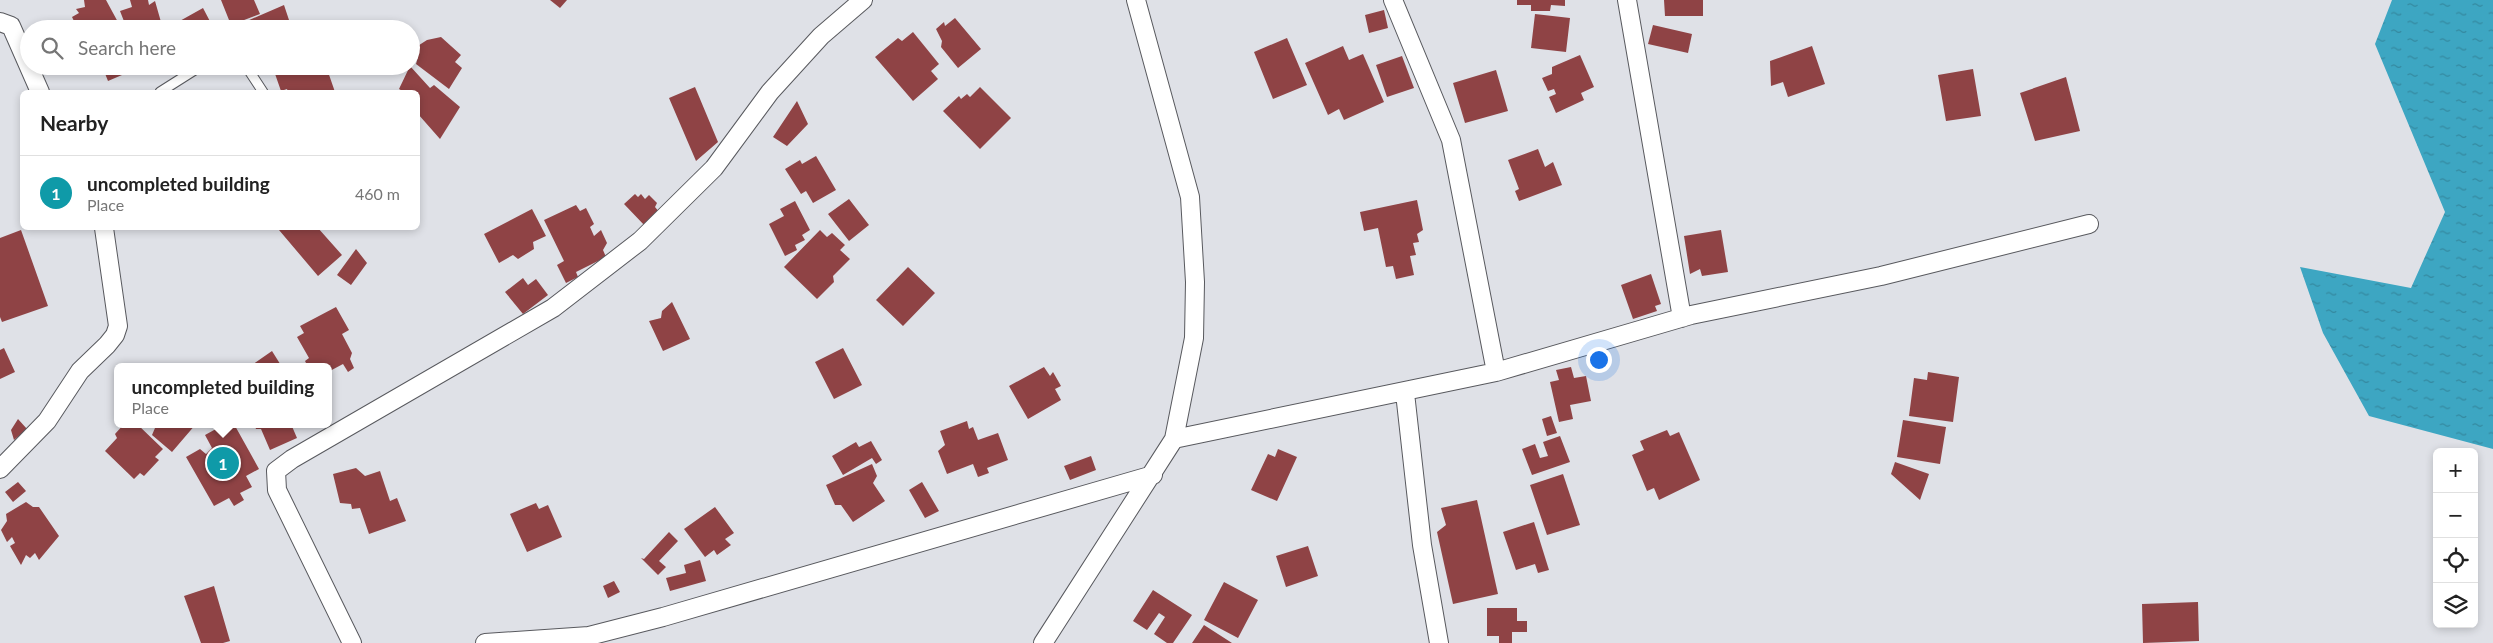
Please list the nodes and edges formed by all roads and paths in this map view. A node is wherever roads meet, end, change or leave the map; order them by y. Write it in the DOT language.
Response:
graph roads {
  1 [pos="863,0"];
  2 [pos="1136,0"];
  3 [pos="1393,0"];
  4 [pos="1627,0"];
  5 [pos="0,22"];
  6 [pos="20,46"];
  7 [pos="33,75"];
  8 [pos="187,75"];
  9 [pos="252,75"];
  10 [pos="39,90"];
  11 [pos="163,90"];
  12 [pos="262,90"];
  13 [pos="2089,224"];
  14 [pos="104,230"];
  15 [pos="1682,318"];
  16 [pos="1496,372"];
  17 [pos="1405,393"];
  18 [pos="1174,439"];
  19 [pos="0,469"];
  20 [pos="1153,475"];
  21 [pos="352,643"];
  22 [pos="485,643"];
  23 [pos="1043,643"];
  24 [pos="1439,643"];
  1 -- 21 [label="street"];
  2 -- 18 [label="street"];
  3 -- 16 [label="street"];
  4 -- 15 [label="street"];
  5 -- 6 [label="street"];
  7 -- 10 [label="street"];
  8 -- 11 [label="lane"];
  9 -- 12 [label="lane"];
  13 -- 15 [label="street"];
  14 -- 19 [label="street"];
  15 -- 16 [label="street"];
  16 -- 17 [label="street"];
  17 -- 18 [label="street"];
  17 -- 24 [label="street"];
  18 -- 20 [label="street"];
  20 -- 22 [label="street"];
  20 -- 23 [label="street"];
}
